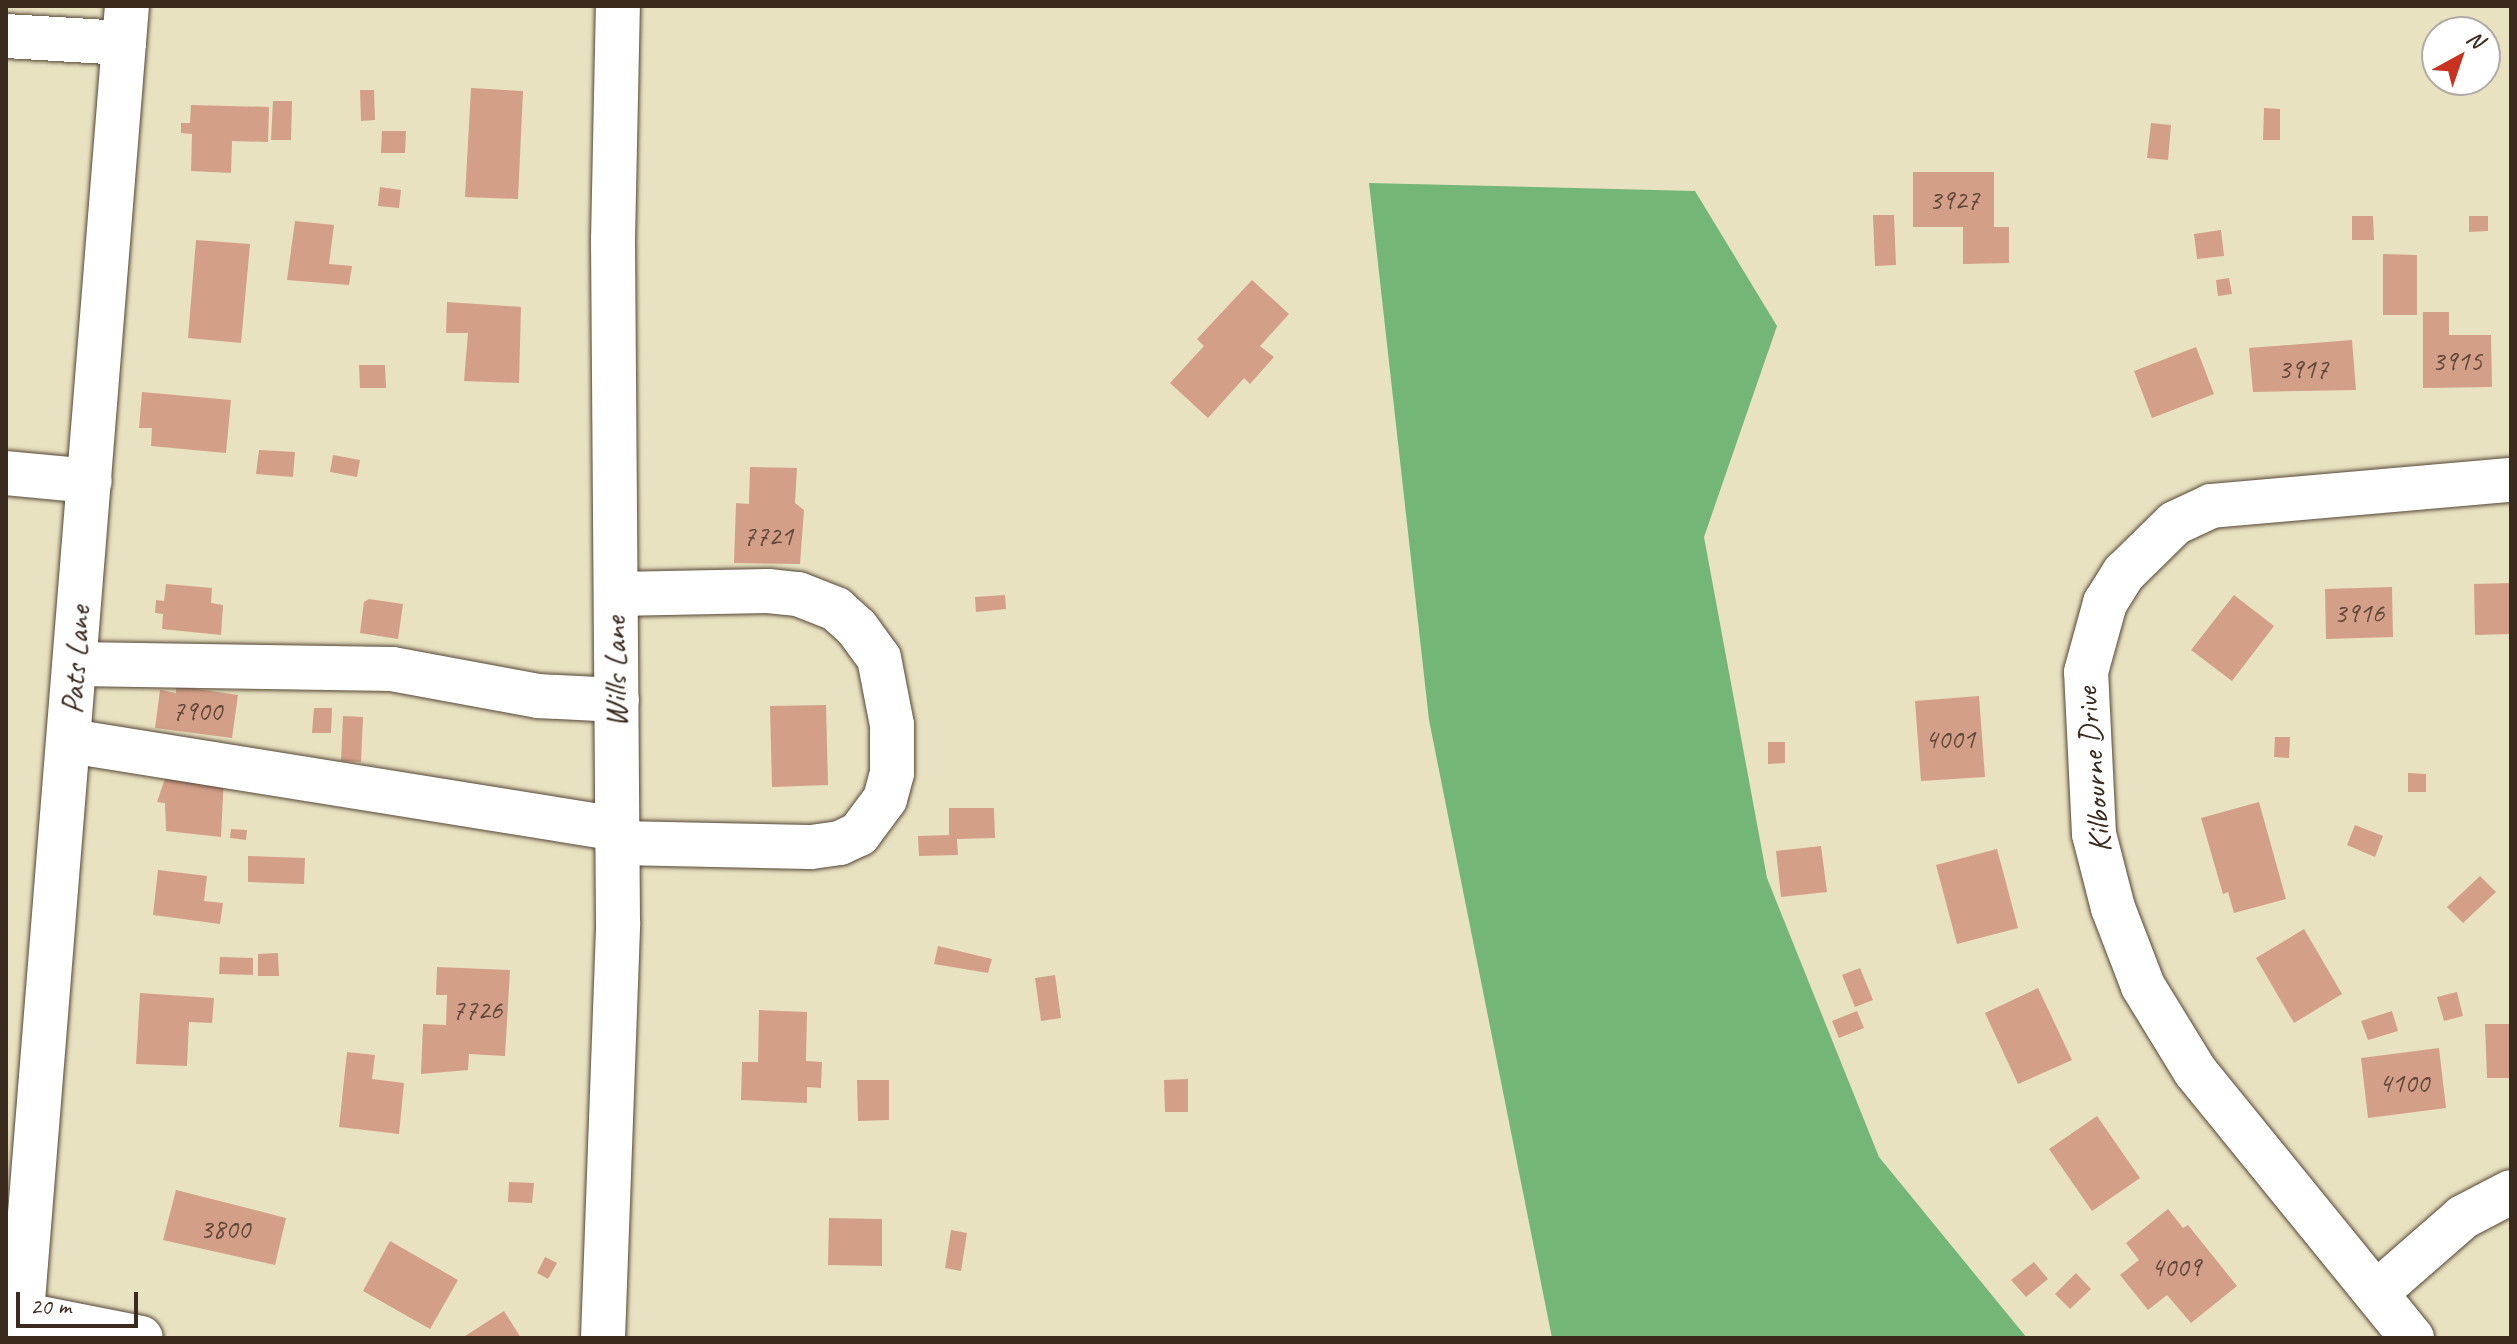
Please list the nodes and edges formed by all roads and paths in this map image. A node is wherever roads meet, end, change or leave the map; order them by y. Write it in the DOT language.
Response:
graph roads {
  1 [pos="618,6"];
  2 [pos="125,24"];
  3 [pos="6,36"];
  4 [pos="6,473"];
  5 [pos="2511,480"];
  6 [pos="90,481"];
  7 [pos="616,594"];
  8 [pos="76,664"];
  9 [pos="617,700"];
  10 [pos="70,741"];
  11 [pos="618,836"];
  12 [pos="2511,1192"];
  13 [pos="2376,1293"];
  14 [pos="22,1326"];
  15 [pos="141,1338"];
  16 [pos="603,1338"];
  17 [pos="2412,1338"];
  1 -- 7 [label="street, Wills Lane"];
  2 -- 3 [label="street"];
  2 -- 6 [label="street, Pats Lane"];
  4 -- 6 [label="street"];
  5 -- 13 [label="street, Kilbourne Drive"];
  6 -- 8 [label="street, Pats Lane"];
  7 -- 9 [label="street, Wills Lane"];
  7 -- 11 [label="street"];
  8 -- 9 [label="street"];
  8 -- 10 [label="street, Pats Lane"];
  9 -- 11 [label="street, Wills Lane"];
  10 -- 11 [label="street"];
  10 -- 14 [label="street, Pats Lane"];
  11 -- 16 [label="street, Wills Lane"];
  12 -- 13 [label="street"];
  13 -- 17 [label="street, Kilbourne Drive"];
  14 -- 15 [label="street"];
}
